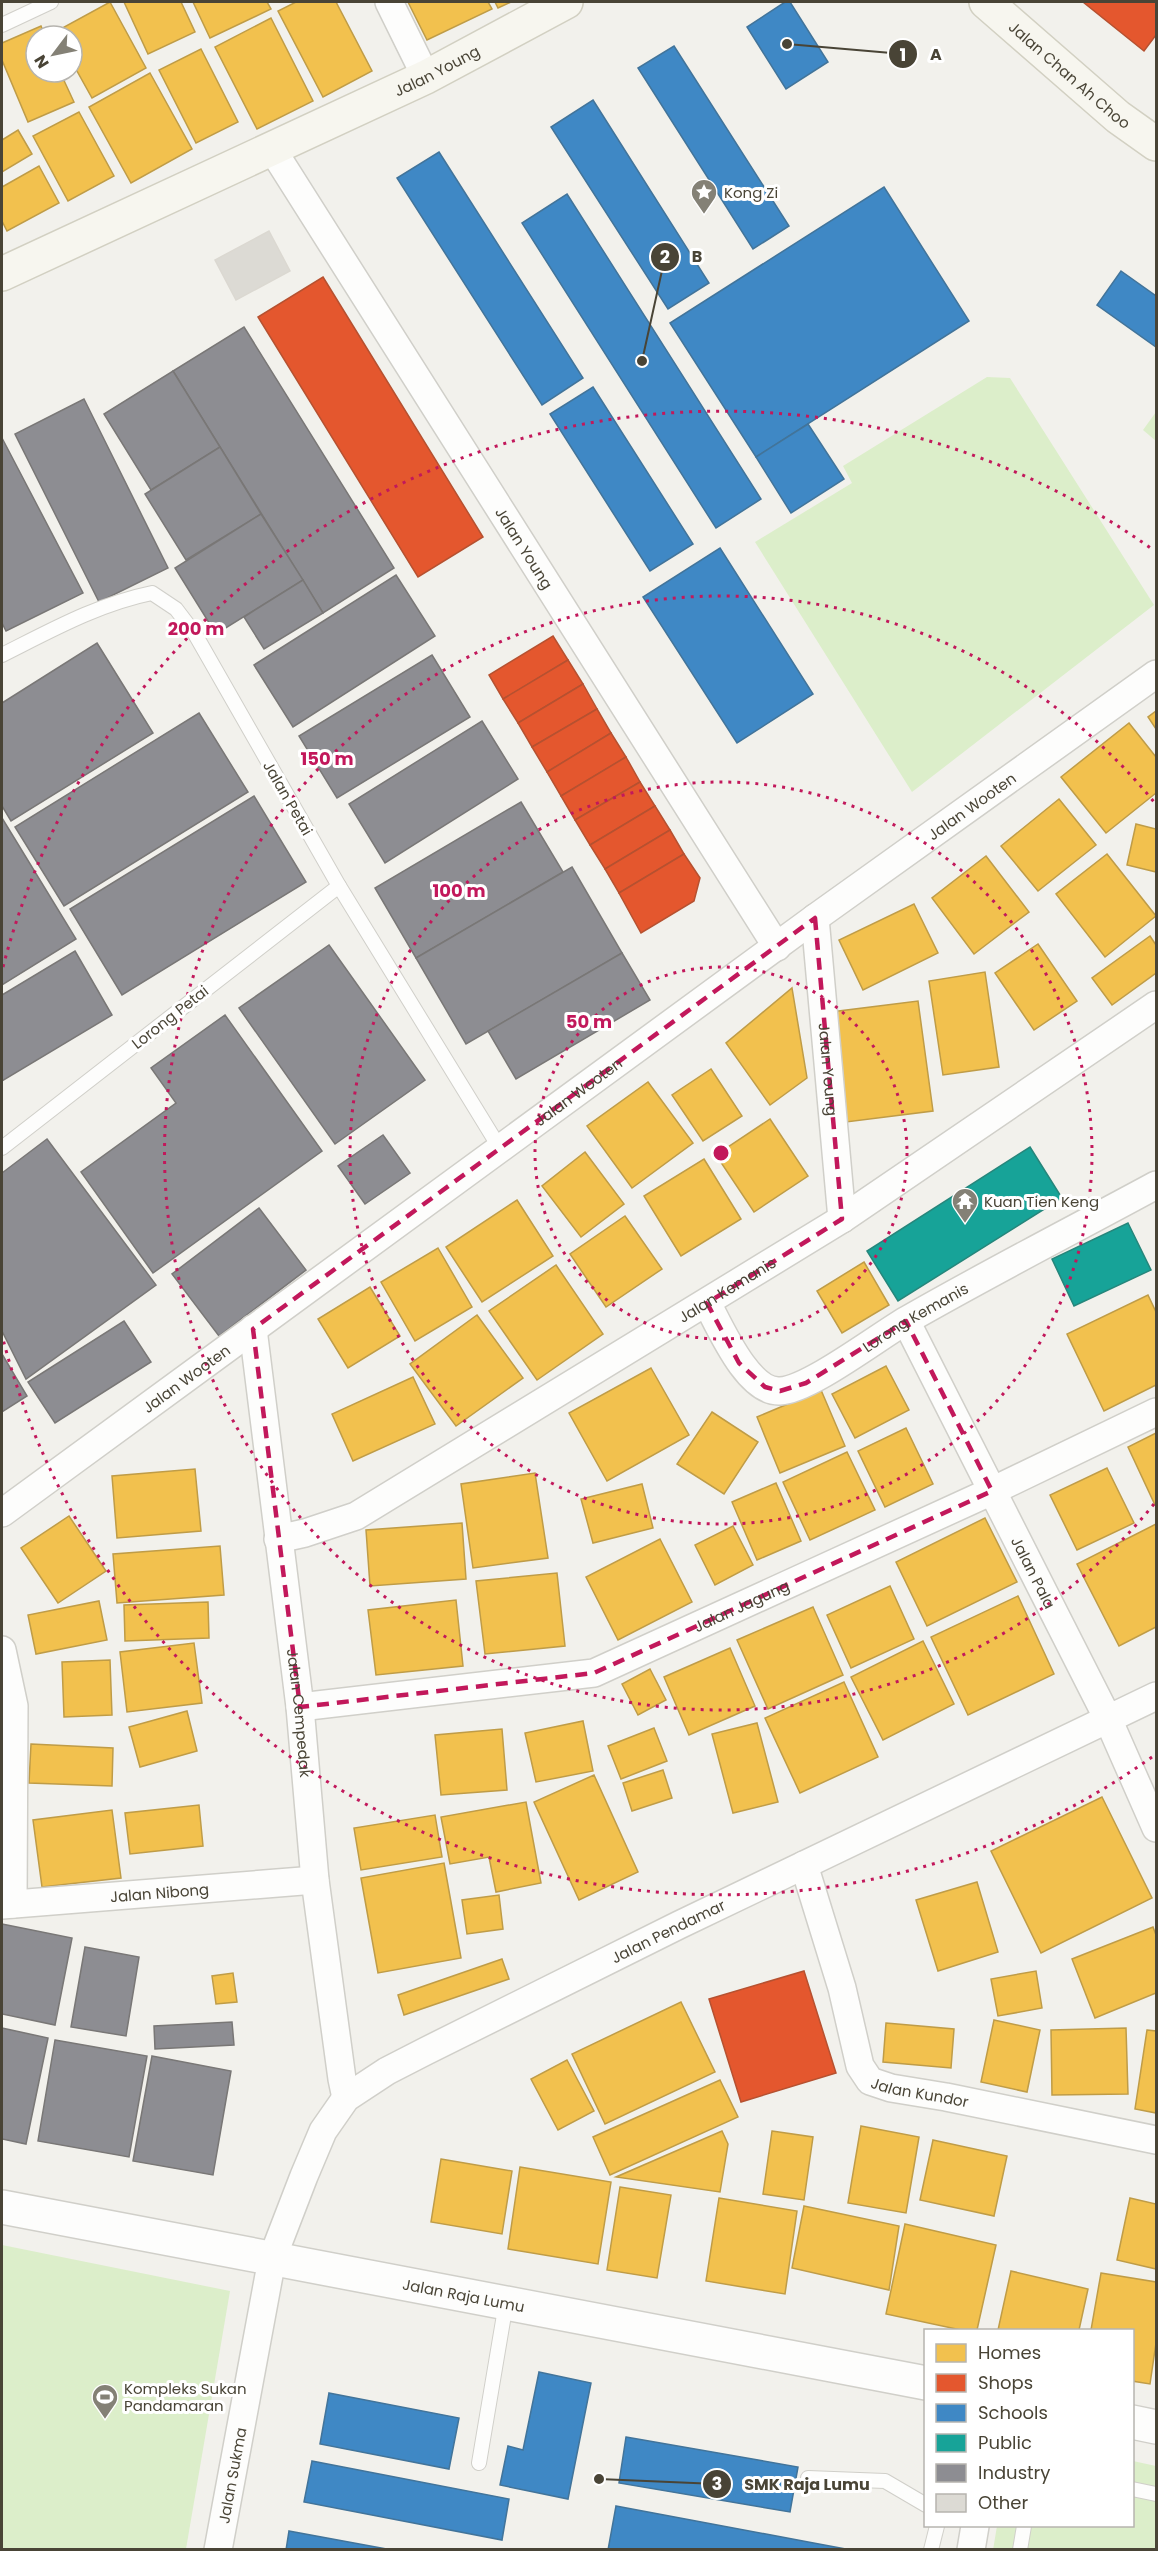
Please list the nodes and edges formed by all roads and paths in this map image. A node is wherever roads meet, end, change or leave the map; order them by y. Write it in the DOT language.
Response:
graph roads {
  1 [pos="51,2"];
  2 [pos="389,2"];
  3 [pos="566,2"];
  4 [pos="965,2"];
  5 [pos="986,2"];
  6 [pos="2,25"];
  7 [pos="1037,47"];
  8 [pos="426,77"];
  9 [pos="1156,144"];
  10 [pos="272,149"];
  11 [pos="2,274"];
  12 [pos="2,655"];
  13 [pos="1156,674"];
  14 [pos="339,886"];
  15 [pos="815,918"];
  16 [pos="777,947"];
  17 [pos="1156,1005"];
  18 [pos="2,1148"];
  19 [pos="501,1150"];
  20 [pos="1156,1185"];
  21 [pos="842,1219"];
  22 [pos="707,1303"];
  23 [pos="906,1321"];
  24 [pos="253,1329"];
  25 [pos="1156,1412"];
  26 [pos="992,1491"];
  27 [pos="2,1514"];
  28 [pos="278,1539"];
  29 [pos="2,1650"];
  30 [pos="1156,1696"];
  31 [pos="300,1707"];
  32 [pos="1108,1719"];
  33 [pos="1156,1828"];
  34 [pos="804,1865"];
  35 [pos="315,1880"];
  36 [pos="7,1904"];
  37 [pos="346,2098"];
  38 [pos="1156,2140"];
  39 [pos="2,2208"];
  40 [pos="272,2259"];
  41 [pos="506,2303"];
  42 [pos="924,2383"];
  43 [pos="1134,2422"];
  44 [pos="1156,2427"];
  45 [pos="479,2463"];
  46 [pos="808,2478"];
  47 [pos="1134,2489"];
  48 [pos="1156,2494"];
  49 [pos="924,2504"];
  50 [pos="937,2527"];
  51 [pos="975,2527"];
  52 [pos="1024,2527"];
  53 [pos="218,2550"];
  54 [pos="931,2550"];
  55 [pos="971,2550"];
  56 [pos="1020,2550"];
  1 -- 6 [label="lane"];
  2 -- 8 [label="street"];
  3 -- 8 [label="main road, Jalan Young"];
  4 -- 7 [label="main road"];
  5 -- 7 [label="main road, Jalan Chan Ah Choo"];
  7 -- 9 [label="main road, Jalan Chan Ah Choo"];
  8 -- 10 [label="main road, Jalan Young"];
  10 -- 11 [label="main road, Jalan Young"];
  10 -- 16 [label="street, Jalan Young"];
  12 -- 14 [label="lane, Jalan Petai"];
  13 -- 15 [label="street, Jalan Wooten"];
  14 -- 18 [label="lane, Lorong Petai"];
  14 -- 19 [label="lane, Jalan Petai"];
  15 -- 16 [label="street, Jalan Wooten"];
  15 -- 21 [label="street, Jalan Young"];
  16 -- 19 [label="street, Jalan Wooten"];
  17 -- 21 [label="street, Jalan Kemanis"];
  19 -- 24 [label="street, Jalan Wooten"];
  20 -- 23 [label="street, Lorong Kemanis"];
  21 -- 22 [label="street, Jalan Kemanis"];
  22 -- 23 [label="street, Lorong Kemanis"];
  22 -- 28 [label="street, Jalan Kemanis"];
  23 -- 26 [label="street, Jalan Pala"];
  24 -- 27 [label="street, Jalan Wooten"];
  24 -- 28 [label="street, Jalan Cempedak"];
  25 -- 26 [label="street, Jalan Jagung"];
  26 -- 31 [label="street, Jalan Jagung"];
  26 -- 32 [label="street, Jalan Pala"];
  28 -- 31 [label="street, Jalan Cempedak"];
  29 -- 36 [label="street"];
  30 -- 32 [label="street, Jalan Pendamar"];
  31 -- 35 [label="street, Jalan Cempedak"];
  32 -- 33 [label="street, Jalan Pala"];
  32 -- 34 [label="street, Jalan Pendamar"];
  34 -- 37 [label="street, Jalan Pendamar"];
  34 -- 38 [label="street, Jalan Kundor"];
  35 -- 36 [label="street, Jalan Nibong"];
  35 -- 37 [label="street, Jalan Cempedak"];
  37 -- 40 [label="street, Jalan Pendamar"];
  39 -- 40 [label="street, Jalan Raja Lumu"];
  40 -- 41 [label="street, Jalan Raja Lumu"];
  40 -- 53 [label="street, Jalan Sukma"];
  41 -- 42 [label="street, Jalan Raja Lumu"];
  41 -- 45 [label="lane"];
  43 -- 44 [label="street"];
  46 -- 49 [label="lane"];
  47 -- 48 [label="lane"];
  50 -- 54 [label="lane"];
  51 -- 55 [label="street"];
  52 -- 56 [label="lane"];
}
